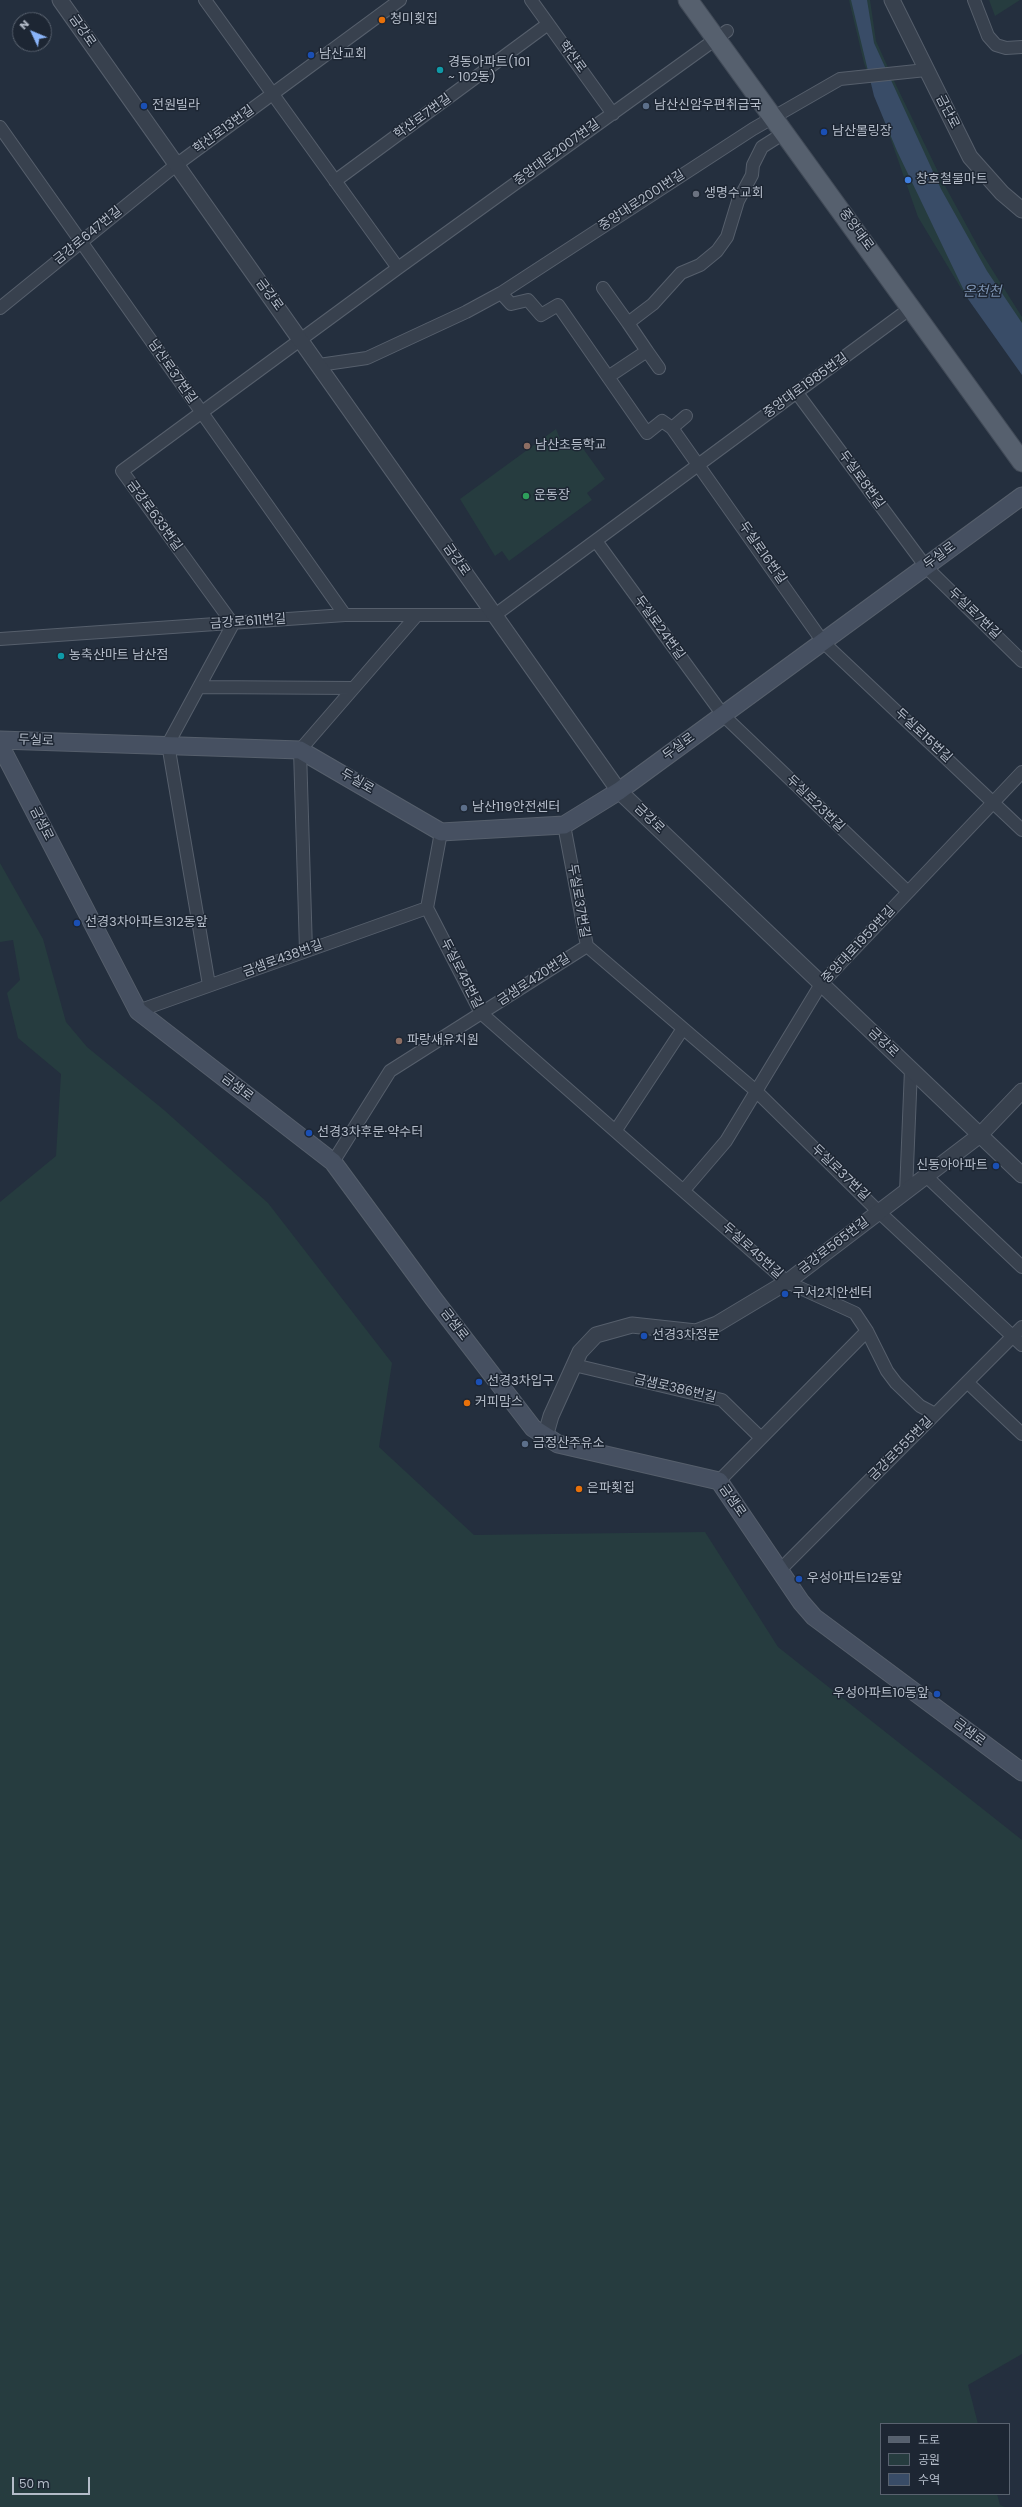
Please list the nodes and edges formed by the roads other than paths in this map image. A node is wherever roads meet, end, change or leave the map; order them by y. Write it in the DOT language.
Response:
graph roads {
  1 [pos="60,0"];
  2 [pos="206,0"];
  3 [pos="400,0"];
  4 [pos="531,0"];
  5 [pos="688,0"];
  6 [pos="703,0"];
  7 [pos="892,0"];
  8 [pos="974,0"];
  9 [pos="548,24"];
  10 [pos="722,35"];
  11 [pos="1022,47"];
  12 [pos="926,70"];
  13 [pos="272,94"];
  14 [pos="613,114"];
  15 [pos="781,121"];
  16 [pos="0,127"];
  17 [pos="176,165"];
  18 [pos="336,181"];
  19 [pos="1022,210"];
  20 [pos="81,242"];
  21 [pos="398,268"];
  22 [pos="603,288"];
  23 [pos="501,292"];
  24 [pos="912,307"];
  25 [pos="0,308"];
  26 [pos="628,323"];
  27 [pos="302,340"];
  28 [pos="647,351"];
  29 [pos="319,365"];
  30 [pos="659,368"];
  31 [pos="608,377"];
  32 [pos="797,393"];
  33 [pos="201,413"];
  34 [pos="686,416"];
  35 [pos="672,428"];
  36 [pos="1022,443"];
  37 [pos="1022,462"];
  38 [pos="700,464"];
  39 [pos="1022,496"];
  40 [pos="596,542"];
  41 [pos="926,567"];
  42 [pos="345,615"];
  43 [pos="417,615"];
  44 [pos="496,615"];
  45 [pos="233,624"];
  46 [pos="0,639"];
  47 [pos="823,642"];
  48 [pos="1022,661"];
  49 [pos="199,687"];
  50 [pos="353,688"];
  51 [pos="723,715"];
  52 [pos="0,740"];
  53 [pos="0,744"];
  54 [pos="168,744"];
  55 [pos="300,750"];
  56 [pos="1022,772"];
  57 [pos="619,791"];
  58 [pos="993,802"];
  59 [pos="564,825"];
  60 [pos="1022,830"];
  61 [pos="441,832"];
  62 [pos="908,892"];
  63 [pos="427,908"];
  64 [pos="587,946"];
  65 [pos="306,951"];
  66 [pos="821,984"];
  67 [pos="210,986"];
  68 [pos="138,1011"];
  69 [pos="481,1013"];
  70 [pos="682,1030"];
  71 [pos="911,1069"];
  72 [pos="756,1091"];
  73 [pos="1022,1091"];
  74 [pos="616,1130"];
  75 [pos="980,1135"];
  76 [pos="332,1162"];
  77 [pos="1022,1175"];
  78 [pos="926,1176"];
  79 [pos="684,1190"];
  80 [pos="906,1192"];
  81 [pos="879,1212"];
  82 [pos="1022,1267"];
  83 [pos="788,1282"];
  84 [pos="1022,1326"];
  85 [pos="868,1331"];
  86 [pos="1013,1336"];
  87 [pos="1022,1345"];
  88 [pos="574,1365"];
  89 [pos="967,1382"];
  90 [pos="935,1414"];
  91 [pos="1022,1434"];
  92 [pos="545,1437"];
  93 [pos="762,1438"];
  94 [pos="719,1481"];
  95 [pos="779,1571"];
  96 [pos="1022,1772"];
  1 -- 17 [label="street, 금강로"];
  2 -- 13 [label="street"];
  3 -- 13 [label="street, 학산로13번길"];
  4 -- 9 [label="street, 학산로"];
  5 -- 10 [label="main road, 중앙대로"];
  6 -- 10 [label="main road, 중앙대로"];
  7 -- 12 [label="street, 금단로"];
  8 -- 11 [label="street"];
  9 -- 14 [label="street, 학산로"];
  9 -- 18 [label="street, 학산로7번길"];
  10 -- 14 [label="street, 중앙대로2007번길"];
  10 -- 15 [label="main road, 중앙대로"];
  12 -- 15 [label="street"];
  12 -- 19 [label="street, 금단로"];
  13 -- 17 [label="street, 학산로13번길"];
  13 -- 18 [label="street"];
  14 -- 21 [label="street, 중앙대로2007번길"];
  15 -- 23 [label="street, 중앙대로2001번길"];
  15 -- 24 [label="main road, 중앙대로"];
  15 -- 26 [label="street"];
  15 -- 36 [label="main road, 중앙대로"];
  16 -- 20 [label="street, 남산로37번길"];
  17 -- 20 [label="street, 금강로647번길"];
  17 -- 27 [label="street, 금강로"];
  18 -- 21 [label="street"];
  20 -- 25 [label="street, 금강로647번길"];
  20 -- 33 [label="street, 남산로37번길"];
  21 -- 27 [label="street, 중앙대로2007번길"];
  22 -- 26 [label="street"];
  23 -- 29 [label="street, 중앙대로2001번길"];
  23 -- 31 [label="street"];
  24 -- 32 [label="street, 중앙대로1985번길"];
  24 -- 37 [label="main road, 중앙대로"];
  26 -- 28 [label="street"];
  27 -- 29 [label="street, 금강로"];
  27 -- 33 [label="street, 금강로633번길"];
  28 -- 30 [label="street"];
  28 -- 31 [label="street"];
  29 -- 44 [label="street, 금강로"];
  31 -- 35 [label="street"];
  32 -- 38 [label="street, 중앙대로1985번길"];
  32 -- 41 [label="street, 두실로8번길"];
  33 -- 42 [label="street, 남산로37번길"];
  33 -- 45 [label="street, 금강로633번길"];
  34 -- 35 [label="street"];
  35 -- 38 [label="street"];
  38 -- 40 [label="street, 중앙대로1985번길"];
  38 -- 47 [label="street, 두실로16번길"];
  39 -- 41 [label="main road, 두실로"];
  40 -- 44 [label="street, 중앙대로1985번길"];
  40 -- 51 [label="street, 두실로24번길"];
  41 -- 47 [label="main road, 두실로"];
  41 -- 48 [label="street, 두실로7번길"];
  42 -- 43 [label="street, 금강로611번길"];
  42 -- 45 [label="street, 금강로611번길"];
  43 -- 44 [label="street, 금강로611번길"];
  43 -- 50 [label="street"];
  44 -- 57 [label="street, 금강로"];
  45 -- 46 [label="street, 금강로611번길"];
  45 -- 49 [label="street"];
  47 -- 51 [label="main road, 두실로"];
  47 -- 58 [label="street, 두실로15번길"];
  49 -- 50 [label="street"];
  49 -- 54 [label="street"];
  50 -- 55 [label="street"];
  51 -- 57 [label="main road, 두실로"];
  51 -- 62 [label="street, 두실로23번길"];
  52 -- 54 [label="main road, 두실로"];
  53 -- 68 [label="main road, 금샘로"];
  54 -- 55 [label="main road, 두실로"];
  54 -- 67 [label="street"];
  55 -- 61 [label="main road, 두실로"];
  55 -- 65 [label="street"];
  56 -- 58 [label="street, 중앙대로1959번길"];
  57 -- 59 [label="main road, 두실로"];
  57 -- 66 [label="street, 금강로"];
  58 -- 60 [label="street, 두실로15번길"];
  58 -- 62 [label="street, 중앙대로1959번길"];
  59 -- 61 [label="main road, 두실로"];
  59 -- 64 [label="street, 두실로37번길"];
  61 -- 63 [label="street"];
  62 -- 66 [label="street, 중앙대로1959번길"];
  63 -- 65 [label="street, 금샘로438번길"];
  63 -- 69 [label="street, 두실로45번길"];
  64 -- 69 [label="street, 금샘로420번길"];
  64 -- 70 [label="street, 두실로37번길"];
  65 -- 67 [label="street, 금샘로438번길"];
  66 -- 71 [label="street, 금강로"];
  66 -- 72 [label="street, 중앙대로1959번길"];
  67 -- 68 [label="street, 금샘로438번길"];
  68 -- 76 [label="main road, 금샘로"];
  69 -- 74 [label="street, 두실로45번길"];
  69 -- 76 [label="street, 금샘로420번길"];
  70 -- 72 [label="street, 두실로37번길"];
  70 -- 74 [label="street"];
  71 -- 75 [label="street, 금강로"];
  71 -- 80 [label="street"];
  72 -- 79 [label="street, 중앙대로1959번길"];
  72 -- 81 [label="street, 두실로37번길"];
  73 -- 75 [label="street, 금강로565번길"];
  74 -- 79 [label="street, 두실로45번길"];
  75 -- 77 [label="street, 금강로"];
  75 -- 78 [label="street, 금강로565번길"];
  76 -- 92 [label="main road, 금샘로"];
  78 -- 80 [label="street, 금강로565번길"];
  78 -- 82 [label="street"];
  79 -- 83 [label="street, 두실로45번길"];
  80 -- 81 [label="street, 금강로565번길"];
  81 -- 83 [label="street, 금강로565번길"];
  81 -- 86 [label="street, 두실로37번길"];
  83 -- 85 [label="street, 두실로45번길"];
  83 -- 88 [label="street, 금강로565번길"];
  84 -- 86 [label="street, 금강로555번길"];
  85 -- 90 [label="street, 두실로45번길"];
  85 -- 93 [label="street"];
  86 -- 87 [label="street, 두실로37번길"];
  86 -- 89 [label="street, 금강로555번길"];
  88 -- 92 [label="street, 금강로565번길"];
  88 -- 93 [label="street, 금샘로386번길"];
  89 -- 90 [label="street, 금강로555번길"];
  89 -- 91 [label="street"];
  90 -- 95 [label="street, 금강로555번길"];
  92 -- 94 [label="main road, 금샘로"];
  93 -- 94 [label="street"];
  94 -- 95 [label="main road, 금샘로"];
  95 -- 96 [label="main road, 금샘로"];
}
